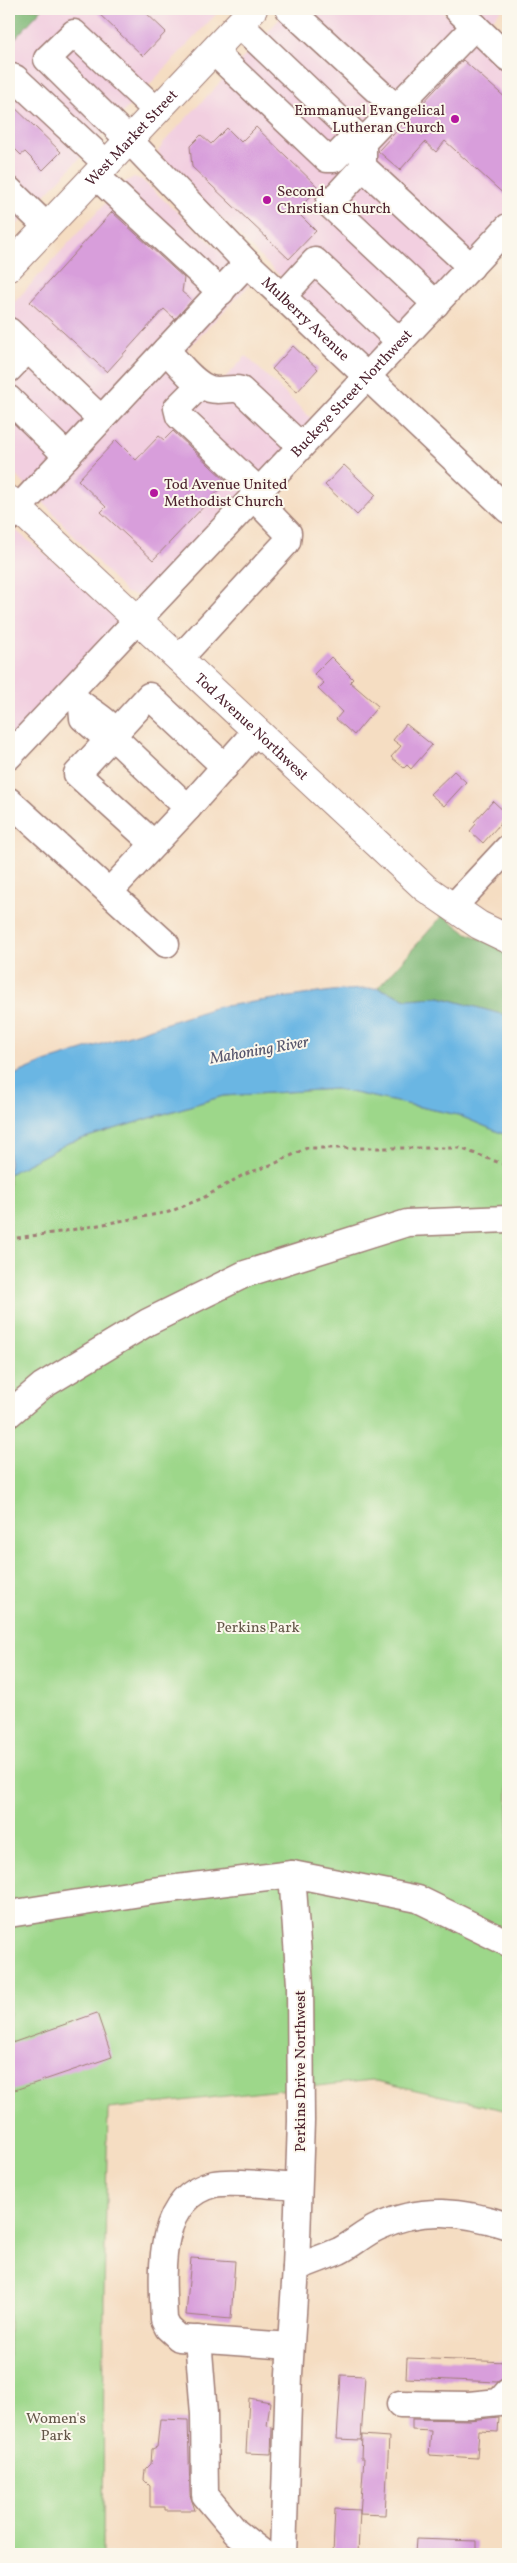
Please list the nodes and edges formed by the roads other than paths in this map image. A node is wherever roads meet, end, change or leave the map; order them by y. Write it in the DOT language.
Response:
graph roads {
  1 [pos="289,9"];
  2 [pos="248,13"];
  3 [pos="466,17"];
  4 [pos="213,51"];
  5 [pos="508,58"];
  6 [pos="9,76"];
  7 [pos="396,108"];
  8 [pos="157,110"];
  9 [pos="130,140"];
  10 [pos="361,148"];
  11 [pos="101,170"];
  12 [pos="9,190"];
  13 [pos="47,227"];
  14 [pos="508,227"];
  15 [pos="11,260"];
  16 [pos="247,263"];
  17 [pos="471,267"];
  18 [pos="220,292"];
  19 [pos="282,297"];
  20 [pos="436,304"];
  21 [pos="9,331"];
  22 [pos="400,342"];
  23 [pos="28,349"];
  24 [pos="166,350"];
  25 [pos="9,369"];
  26 [pos="367,377"];
  27 [pos="200,384"];
  28 [pos="9,399"];
  29 [pos="101,419"];
  30 [pos="301,446"];
  31 [pos="67,456"];
  32 [pos="256,494"];
  33 [pos="12,509"];
  34 [pos="508,510"];
  35 [pos="136,620"];
  36 [pos="179,659"];
  37 [pos="75,700"];
  38 [pos="256,731"];
  39 [pos="109,734"];
  40 [pos="12,745"];
  41 [pos="225,767"];
  42 [pos="9,801"];
  43 [pos="188,808"];
  44 [pos="154,844"];
  45 [pos="508,848"];
  46 [pos="109,892"];
  47 [pos="453,907"];
  48 [pos="508,939"];
  49 [pos="166,944"];
  50 [pos="508,1219"];
  51 [pos="9,1414"];
  52 [pos="292,1874"];
  53 [pos="9,1914"];
  54 [pos="508,1943"];
  55 [pos="298,2186"];
  56 [pos="508,2226"];
  57 [pos="296,2268"];
  58 [pos="198,2339"];
  59 [pos="290,2346"];
  60 [pos="508,2392"];
  61 [pos="400,2404"];
  62 [pos="264,2554"];
  63 [pos="283,2554"];
  1 -- 7 [label="street"];
  2 -- 4 [label="main road, West Market Street"];
  2 -- 10 [label="street"];
  3 -- 5 [label="street"];
  3 -- 7 [label="street"];
  4 -- 8 [label="main road, West Market Street"];
  4 -- 10 [label="street"];
  6 -- 11 [label="street"];
  7 -- 10 [label="street"];
  8 -- 9 [label="main road, West Market Street"];
  8 -- 9 [label="street, Mulberry Avenue"];
  9 -- 11 [label="main road, West Market Street"];
  9 -- 16 [label="street, Mulberry Avenue"];
  10 -- 17 [label="street"];
  10 -- 20 [label="street"];
  11 -- 13 [label="main road, West Market Street"];
  11 -- 18 [label="street"];
  12 -- 13 [label="street"];
  13 -- 15 [label="main road, West Market Street"];
  14 -- 17 [label="street, Buckeye Street Northwest"];
  16 -- 18 [label="street"];
  16 -- 19 [label="street, Mulberry Avenue"];
  17 -- 20 [label="street, Buckeye Street Northwest"];
  18 -- 24 [label="street"];
  19 -- 22 [label="street"];
  19 -- 26 [label="street, Mulberry Avenue"];
  20 -- 22 [label="street, Buckeye Street Northwest"];
  21 -- 23 [label="street"];
  22 -- 26 [label="street, Buckeye Street Northwest"];
  23 -- 25 [label="street"];
  23 -- 29 [label="street"];
  24 -- 27 [label="street"];
  24 -- 29 [label="street"];
  26 -- 30 [label="street, Buckeye Street Northwest"];
  26 -- 34 [label="street, Mulberry Avenue"];
  27 -- 30 [label="street"];
  27 -- 32 [label="street"];
  28 -- 31 [label="street"];
  29 -- 31 [label="street"];
  30 -- 32 [label="street, Buckeye Street Northwest"];
  31 -- 33 [label="street"];
  32 -- 35 [label="street, Buckeye Street Northwest"];
  32 -- 36 [label="street"];
  33 -- 35 [label="main road, Tod Avenue Northwest"];
  35 -- 36 [label="main road, Tod Avenue Northwest"];
  35 -- 37 [label="street, Buckeye Street Northwest"];
  36 -- 38 [label="main road, Tod Avenue Northwest"];
  37 -- 39 [label="street"];
  37 -- 40 [label="street, Buckeye Street Northwest"];
  38 -- 41 [label="street"];
  38 -- 47 [label="main road, Tod Avenue Northwest"];
  39 -- 41 [label="street"];
  39 -- 43 [label="street"];
  39 -- 44 [label="street"];
  41 -- 43 [label="street"];
  42 -- 46 [label="street"];
  43 -- 44 [label="street"];
  44 -- 46 [label="street"];
  45 -- 47 [label="street"];
  46 -- 49 [label="street"];
  47 -- 48 [label="main road, Tod Avenue Northwest"];
  50 -- 51 [label="street"];
  52 -- 53 [label="street"];
  52 -- 54 [label="street"];
  52 -- 55 [label="street, Perkins Drive Northwest"];
  55 -- 57 [label="street, Perkins Drive Northwest"];
  55 -- 58 [label="street"];
  56 -- 57 [label="street"];
  57 -- 59 [label="street, Perkins Drive Northwest"];
  58 -- 59 [label="street"];
  58 -- 62 [label="street"];
  59 -- 63 [label="street, Perkins Drive Northwest"];
  60 -- 61 [label="street"];
}
